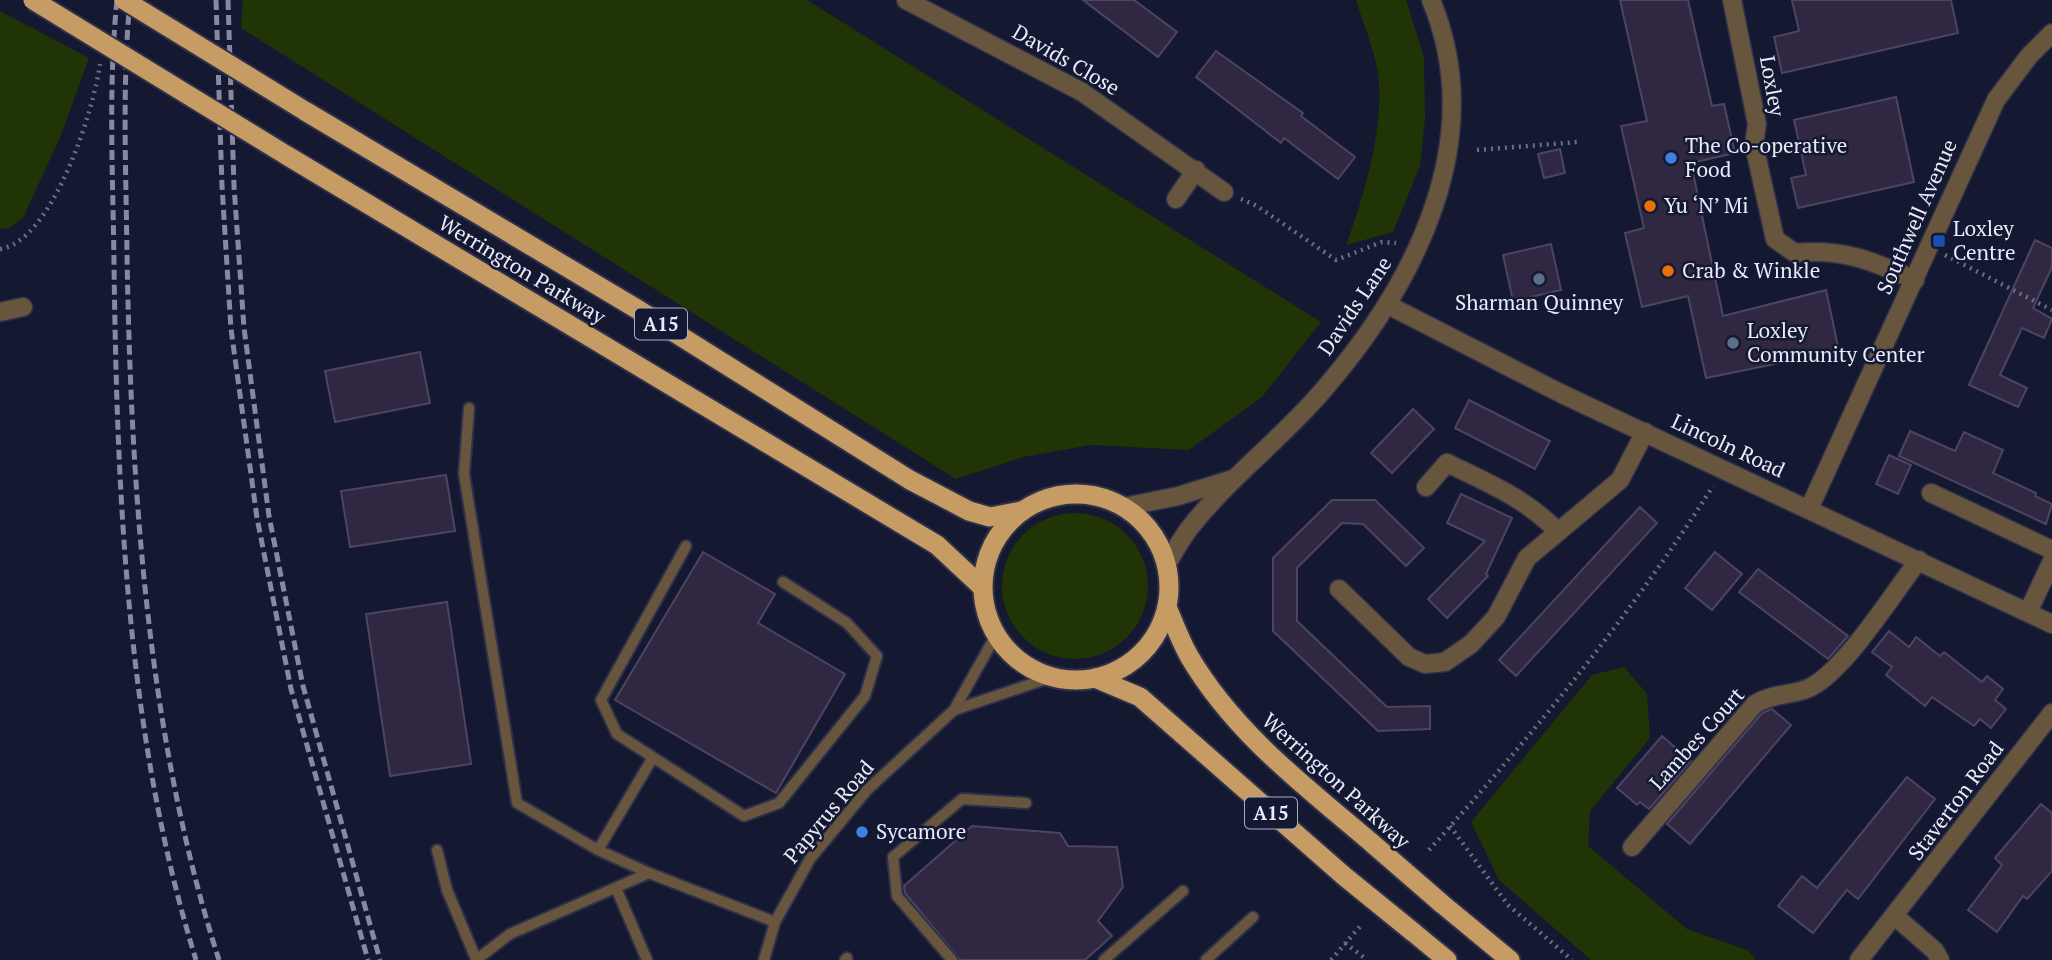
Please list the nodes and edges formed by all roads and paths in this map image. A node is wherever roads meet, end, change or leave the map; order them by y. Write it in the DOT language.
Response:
graph roads {
  1 [pos="33,0"];
  2 [pos="124,0"];
  3 [pos="906,0"];
  4 [pos="1431,0"];
  5 [pos="1731,0"];
  6 [pos="2052,33"];
  7 [pos="98,78"];
  8 [pos="1578,142"];
  9 [pos="1477,150"];
  10 [pos="1196,170"];
  11 [pos="1224,192"];
  12 [pos="1176,199"];
  13 [pos="1397,243"];
  14 [pos="0,249"];
  15 [pos="1942,253"];
  16 [pos="1914,280"];
  17 [pos="1388,305"];
  18 [pos="23,306"];
  19 [pos="2052,310"];
  20 [pos="0,312"];
  21 [pos="469,408"];
  22 [pos="1645,432"];
  23 [pos="1233,479"];
  24 [pos="1713,485"];
  25 [pos="1426,487"];
  26 [pos="1931,493"];
  27 [pos="1124,507"];
  28 [pos="1809,509"];
  29 [pos="1021,511"];
  30 [pos="1557,531"];
  31 [pos="686,546"];
  32 [pos="2052,550"];
  33 [pos="1919,560"];
  34 [pos="2052,561"];
  35 [pos="1166,565"];
  36 [pos="783,582"];
  37 [pos="982,587"];
  38 [pos="1339,589"];
  39 [pos="1167,607"];
  40 [pos="2028,612"];
  41 [pos="2052,624"];
  42 [pos="996,635"];
  43 [pos="1052,677"];
  44 [pos="1095,678"];
  45 [pos="954,710"];
  46 [pos="2052,713"];
  47 [pos="652,759"];
  48 [pos="1026,803"];
  49 [pos="1450,826"];
  50 [pos="1632,847"];
  51 [pos="437,850"];
  52 [pos="598,850"];
  53 [pos="1429,850"];
  54 [pos="649,873"];
  55 [pos="616,888"];
  56 [pos="1183,891"];
  57 [pos="1253,917"];
  58 [pos="1896,918"];
  59 [pos="775,922"];
  60 [pos="1362,924"];
  61 [pos="1345,943"];
  62 [pos="476,959"];
  63 [pos="648,960"];
  64 [pos="764,960"];
  65 [pos="953,960"];
  66 [pos="1104,960"];
  67 [pos="1206,960"];
  68 [pos="1331,960"];
  69 [pos="1367,960"];
  70 [pos="1447,960"];
  71 [pos="1510,960"];
  72 [pos="1572,960"];
  73 [pos="1859,960"];
  74 [pos="1940,960"];
  1 -- 37 [label="highway, Werrington Parkway / A15, bridge"];
  2 -- 29 [label="highway, Werrington Parkway / A15, bridge"];
  3 -- 10 [label="street, Davids Close"];
  4 -- 17 [label="street, Davids Lane"];
  5 -- 16 [label="street, Loxley"];
  6 -- 16 [label="street, Southwell Avenue"];
  7 -- 14 [label="path"];
  8 -- 9 [label="path"];
  10 -- 11 [label="street, Davids Close"];
  10 -- 12 [label="street"];
  11 -- 13 [label="path"];
  15 -- 19 [label="path"];
  16 -- 28 [label="street, Southwell Avenue"];
  17 -- 22 [label="street, Lincoln Road"];
  17 -- 23 [label="street, Davids Lane"];
  18 -- 20 [label="street"];
  21 -- 52 [label="lane"];
  22 -- 28 [label="street, Lincoln Road"];
  22 -- 30 [label="street"];
  23 -- 27 [label="street, Davids Lane"];
  23 -- 35 [label="street, Davids Lane"];
  24 -- 49 [label="path"];
  25 -- 30 [label="street"];
  26 -- 32 [label="street"];
  27 -- 29 [label="highway"];
  27 -- 35 [label="highway"];
  28 -- 33 [label="street, Lincoln Road"];
  29 -- 37 [label="highway"];
  30 -- 38 [label="street"];
  31 -- 47 [label="lane"];
  33 -- 40 [label="street, Lincoln Road"];
  33 -- 50 [label="street, Lambes Court"];
  34 -- 40 [label="street"];
  35 -- 39 [label="highway"];
  36 -- 47 [label="lane"];
  37 -- 42 [label="highway"];
  39 -- 44 [label="highway"];
  39 -- 71 [label="highway, Werrington Parkway / A15, bridge"];
  40 -- 41 [label="street, Lincoln Road"];
  42 -- 43 [label="highway"];
  42 -- 45 [label="lane, Papyrus Road"];
  43 -- 44 [label="highway"];
  43 -- 45 [label="lane, Papyrus Road"];
  44 -- 70 [label="highway, A15, bridge"];
  45 -- 59 [label="lane, Papyrus Road"];
  46 -- 58 [label="street, Staverton Road"];
  47 -- 52 [label="lane"];
  48 -- 65 [label="lane"];
  49 -- 53 [label="path"];
  49 -- 72 [label="path"];
  51 -- 62 [label="lane"];
  52 -- 54 [label="lane"];
  54 -- 55 [label="lane"];
  54 -- 59 [label="lane"];
  55 -- 62 [label="lane"];
  55 -- 63 [label="lane"];
  56 -- 66 [label="lane"];
  57 -- 67 [label="lane"];
  58 -- 73 [label="street, Staverton Road"];
  58 -- 74 [label="street"];
  59 -- 64 [label="lane, Papyrus Road"];
  60 -- 61 [label="path"];
  61 -- 68 [label="path"];
  61 -- 69 [label="path"];
}
